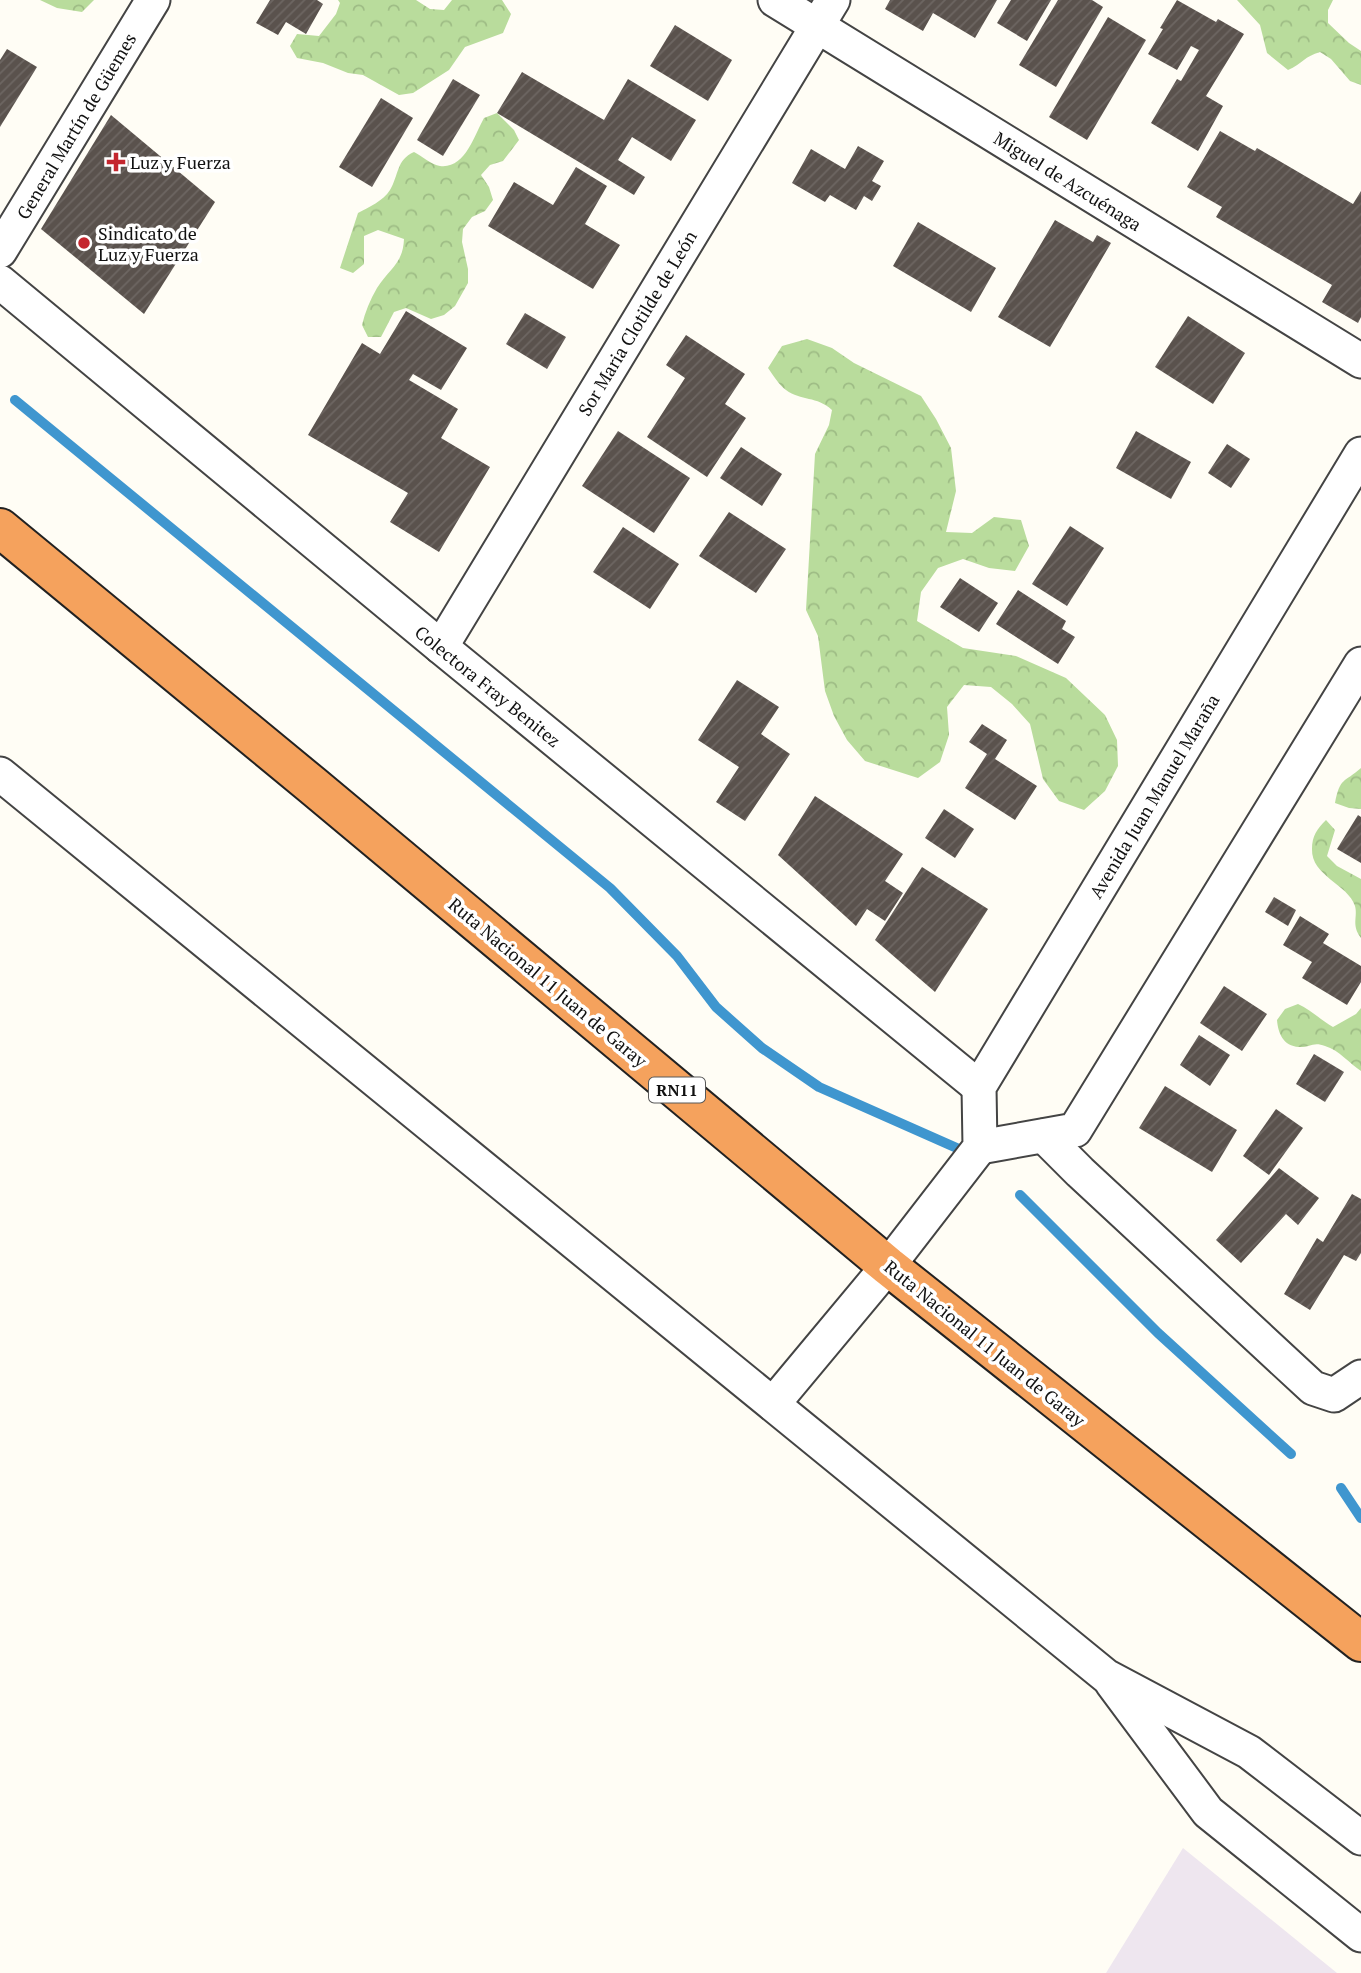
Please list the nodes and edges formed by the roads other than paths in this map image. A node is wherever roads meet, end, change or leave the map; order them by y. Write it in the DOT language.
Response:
graph roads {
  1 [pos="153,0"];
  2 [pos="775,0"];
  3 [pos="825,13"];
  4 [pos="0,251"];
  5 [pos="0,282"];
  6 [pos="1361,361"];
  7 [pos="1361,454"];
  8 [pos="0,528"];
  9 [pos="441,647"];
  10 [pos="1361,664"];
  11 [pos="0,774"];
  12 [pos="979,1087"];
  13 [pos="1044,1136"];
  14 [pos="980,1147"];
  15 [pos="888,1266"];
  16 [pos="1361,1377"];
  17 [pos="773,1404"];
  18 [pos="1361,1642"];
  19 [pos="1106,1676"];
  20 [pos="1361,1838"];
  21 [pos="1361,1935"];
  1 -- 4 [label="street, General Martín de Güemes"];
  2 -- 3 [label="street, Miguel de Azcuénaga"];
  3 -- 6 [label="street, Miguel de Azcuénaga"];
  3 -- 9 [label="street, Sor Maria Clotilde de León"];
  5 -- 9 [label="street, Colectora Fray Benitez"];
  7 -- 12 [label="street, Avenida Juan Manuel Maraña"];
  8 -- 15 [label="highway, Ruta Nacional 11 Juan de Garay / RN11"];
  9 -- 12 [label="street, Colectora Fray Benitez"];
  10 -- 13 [label="street"];
  11 -- 17 [label="street"];
  12 -- 14 [label="street"];
  13 -- 14 [label="street"];
  13 -- 16 [label="street"];
  14 -- 15 [label="street"];
  15 -- 17 [label="street"];
  15 -- 18 [label="highway, Ruta Nacional 11 Juan de Garay / RN11"];
  17 -- 19 [label="street"];
  19 -- 20 [label="street"];
  19 -- 21 [label="street"];
}
